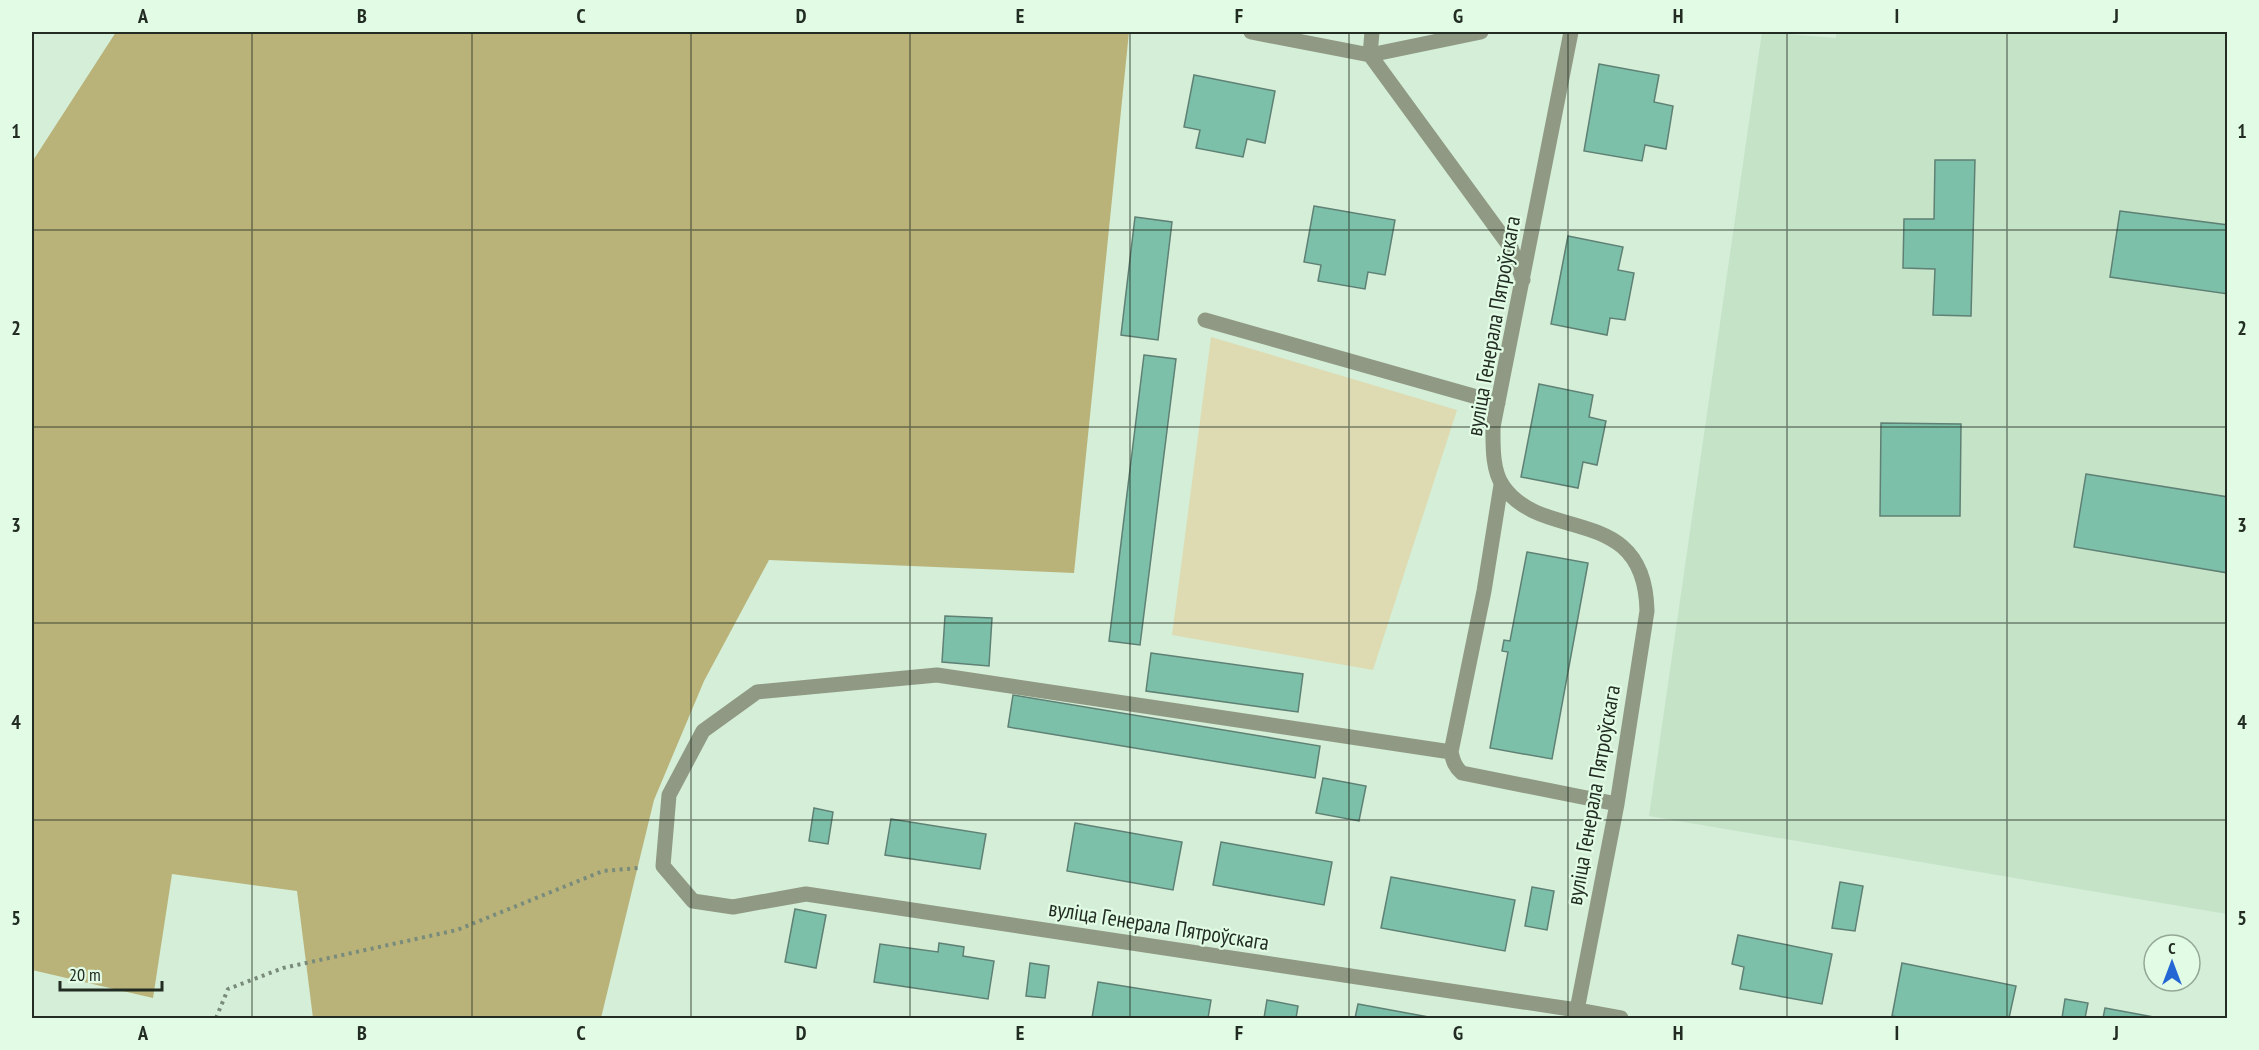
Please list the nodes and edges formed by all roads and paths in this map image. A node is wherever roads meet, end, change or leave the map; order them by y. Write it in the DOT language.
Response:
graph roads {
  1 [pos="1251,32"];
  2 [pos="1372,32"];
  3 [pos="1481,32"];
  4 [pos="1571,32"];
  5 [pos="1370,55"];
  6 [pos="1524,280"];
  7 [pos="1205,320"];
  8 [pos="1498,403"];
  9 [pos="1501,484"];
  10 [pos="1451,752"];
  11 [pos="1617,804"];
  12 [pos="663,866"];
  13 [pos="1577,1010"];
  14 [pos="216,1018"];
  15 [pos="1621,1018"];
  1 -- 5 [label="street"];
  2 -- 5 [label="street"];
  3 -- 5 [label="street"];
  4 -- 6 [label="street, вуліца Генерала Пятроўскага"];
  5 -- 6 [label="street"];
  6 -- 8 [label="street, вуліца Генерала Пятроўскага"];
  7 -- 8 [label="street"];
  8 -- 9 [label="street, вуліца Генерала Пятроўскага"];
  9 -- 10 [label="street"];
  9 -- 11 [label="street, вуліца Генерала Пятроўскага"];
  10 -- 11 [label="street"];
  10 -- 12 [label="street"];
  11 -- 13 [label="street, вуліца Генерала Пятроўскага"];
  12 -- 13 [label="street, вуліца Генерала Пятроўскага"];
  12 -- 14 [label="path"];
  13 -- 15 [label="street, вуліца Генерала Пятроўскага"];
}
